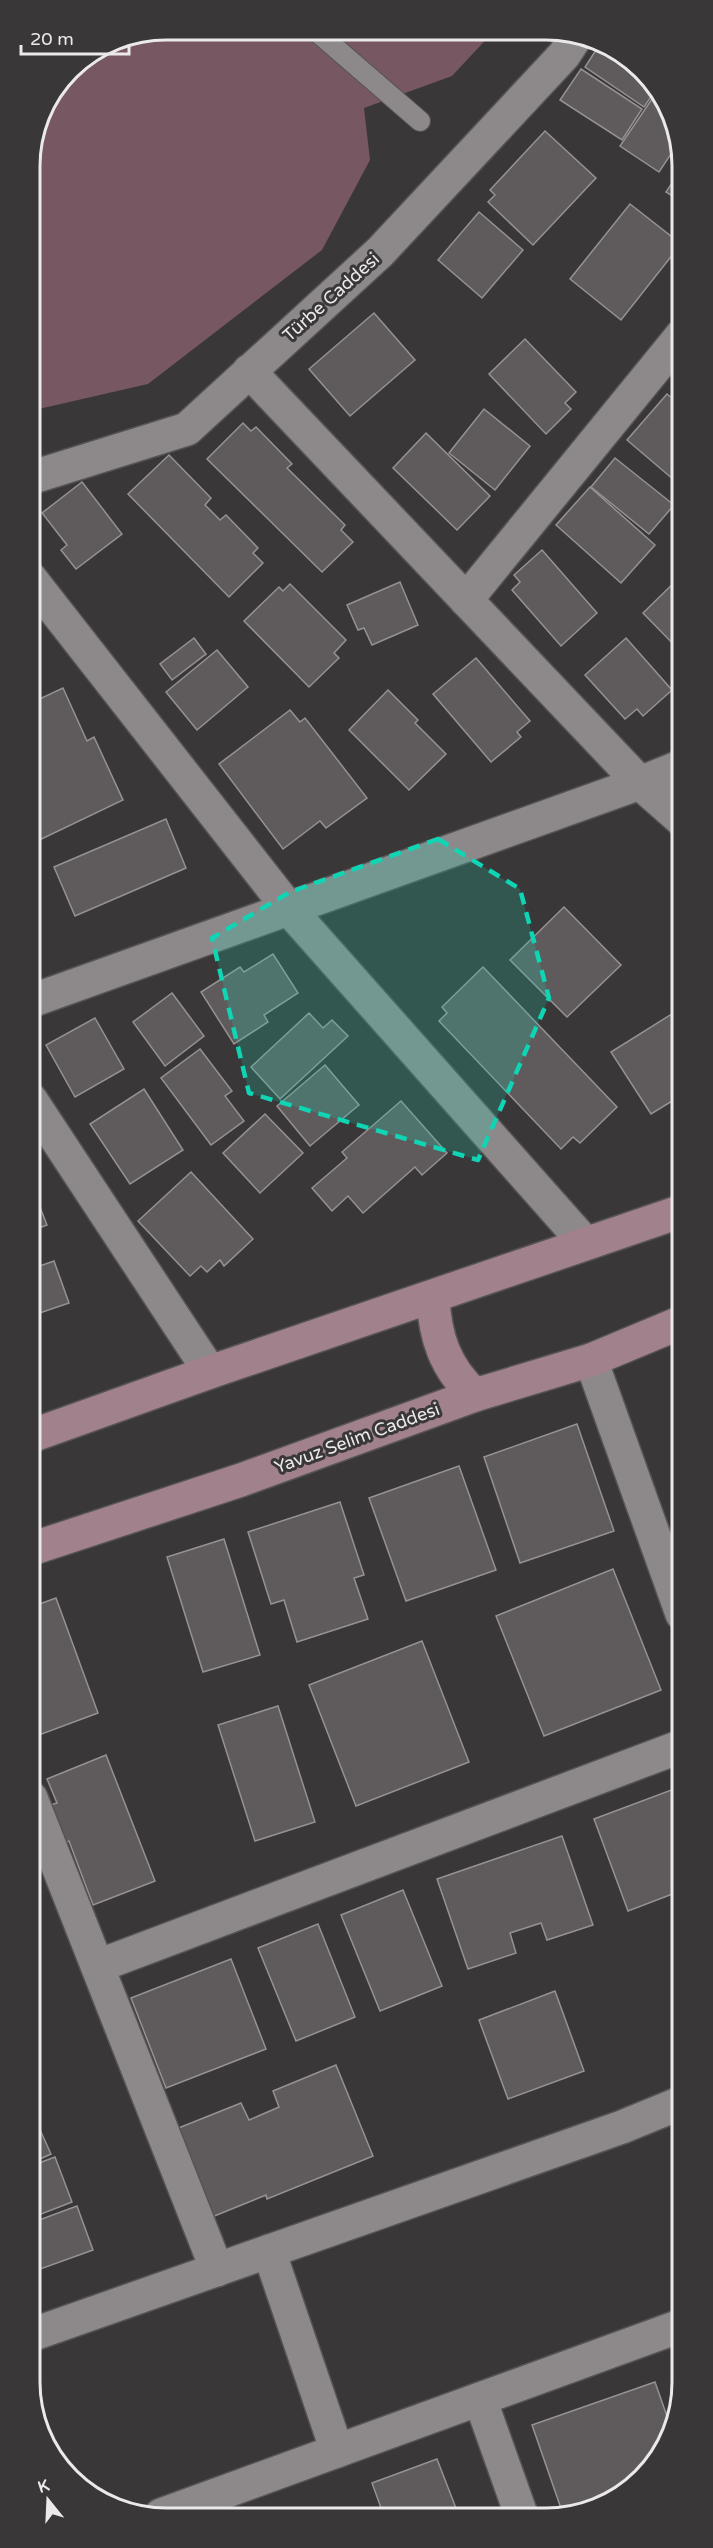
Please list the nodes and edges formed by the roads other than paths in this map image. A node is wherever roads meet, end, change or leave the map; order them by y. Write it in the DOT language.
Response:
graph roads {
  1 [pos="327,41"];
  2 [pos="572,43"];
  3 [pos="420,121"];
  4 [pos="672,347"];
  5 [pos="249,371"];
  6 [pos="41,475"];
  7 [pos="41,592"];
  8 [pos="466,600"];
  9 [pos="672,770"];
  10 [pos="640,783"];
  11 [pos="672,811"];
  12 [pos="289,909"];
  13 [pos="41,998"];
  14 [pos="41,1115"];
  15 [pos="672,1214"];
  16 [pos="585,1243"];
  17 [pos="433,1298"];
  18 [pos="672,1326"];
  19 [pos="591,1360"];
  20 [pos="210,1372"];
  21 [pos="475,1395"];
  22 [pos="40,1433"];
  23 [pos="40,1546"];
  24 [pos="672,1586"];
  25 [pos="672,1750"];
  26 [pos="40,1821"];
  27 [pos="98,1966"];
  28 [pos="672,2107"];
  29 [pos="268,2251"];
  30 [pos="218,2270"];
  31 [pos="672,2329"];
  32 [pos="40,2332"];
  33 [pos="480,2399"];
  34 [pos="337,2451"];
  35 [pos="180,2508"];
  36 [pos="519,2508"];
  1 -- 3 [label="lane"];
  2 -- 5 [label="street, Türbe Caddesi"];
  4 -- 8 [label="street"];
  5 -- 6 [label="street, Türbe Caddesi"];
  5 -- 8 [label="street"];
  7 -- 12 [label="street"];
  8 -- 10 [label="street"];
  9 -- 10 [label="street"];
  10 -- 11 [label="street"];
  10 -- 12 [label="street"];
  12 -- 13 [label="street"];
  12 -- 16 [label="street"];
  14 -- 20 [label="street"];
  15 -- 16 [label="main road"];
  16 -- 17 [label="main road"];
  17 -- 20 [label="main road"];
  17 -- 21 [label="main road"];
  18 -- 19 [label="main road, Yavuz Selim Caddesi"];
  19 -- 21 [label="main road, Yavuz Selim Caddesi"];
  19 -- 24 [label="street"];
  20 -- 22 [label="main road"];
  21 -- 23 [label="main road, Yavuz Selim Caddesi"];
  25 -- 27 [label="street"];
  26 -- 27 [label="street"];
  27 -- 30 [label="street"];
  28 -- 29 [label="street"];
  29 -- 30 [label="street"];
  29 -- 34 [label="street"];
  30 -- 32 [label="street"];
  31 -- 33 [label="street"];
  33 -- 34 [label="street"];
  33 -- 36 [label="street"];
  34 -- 35 [label="street"];
}
